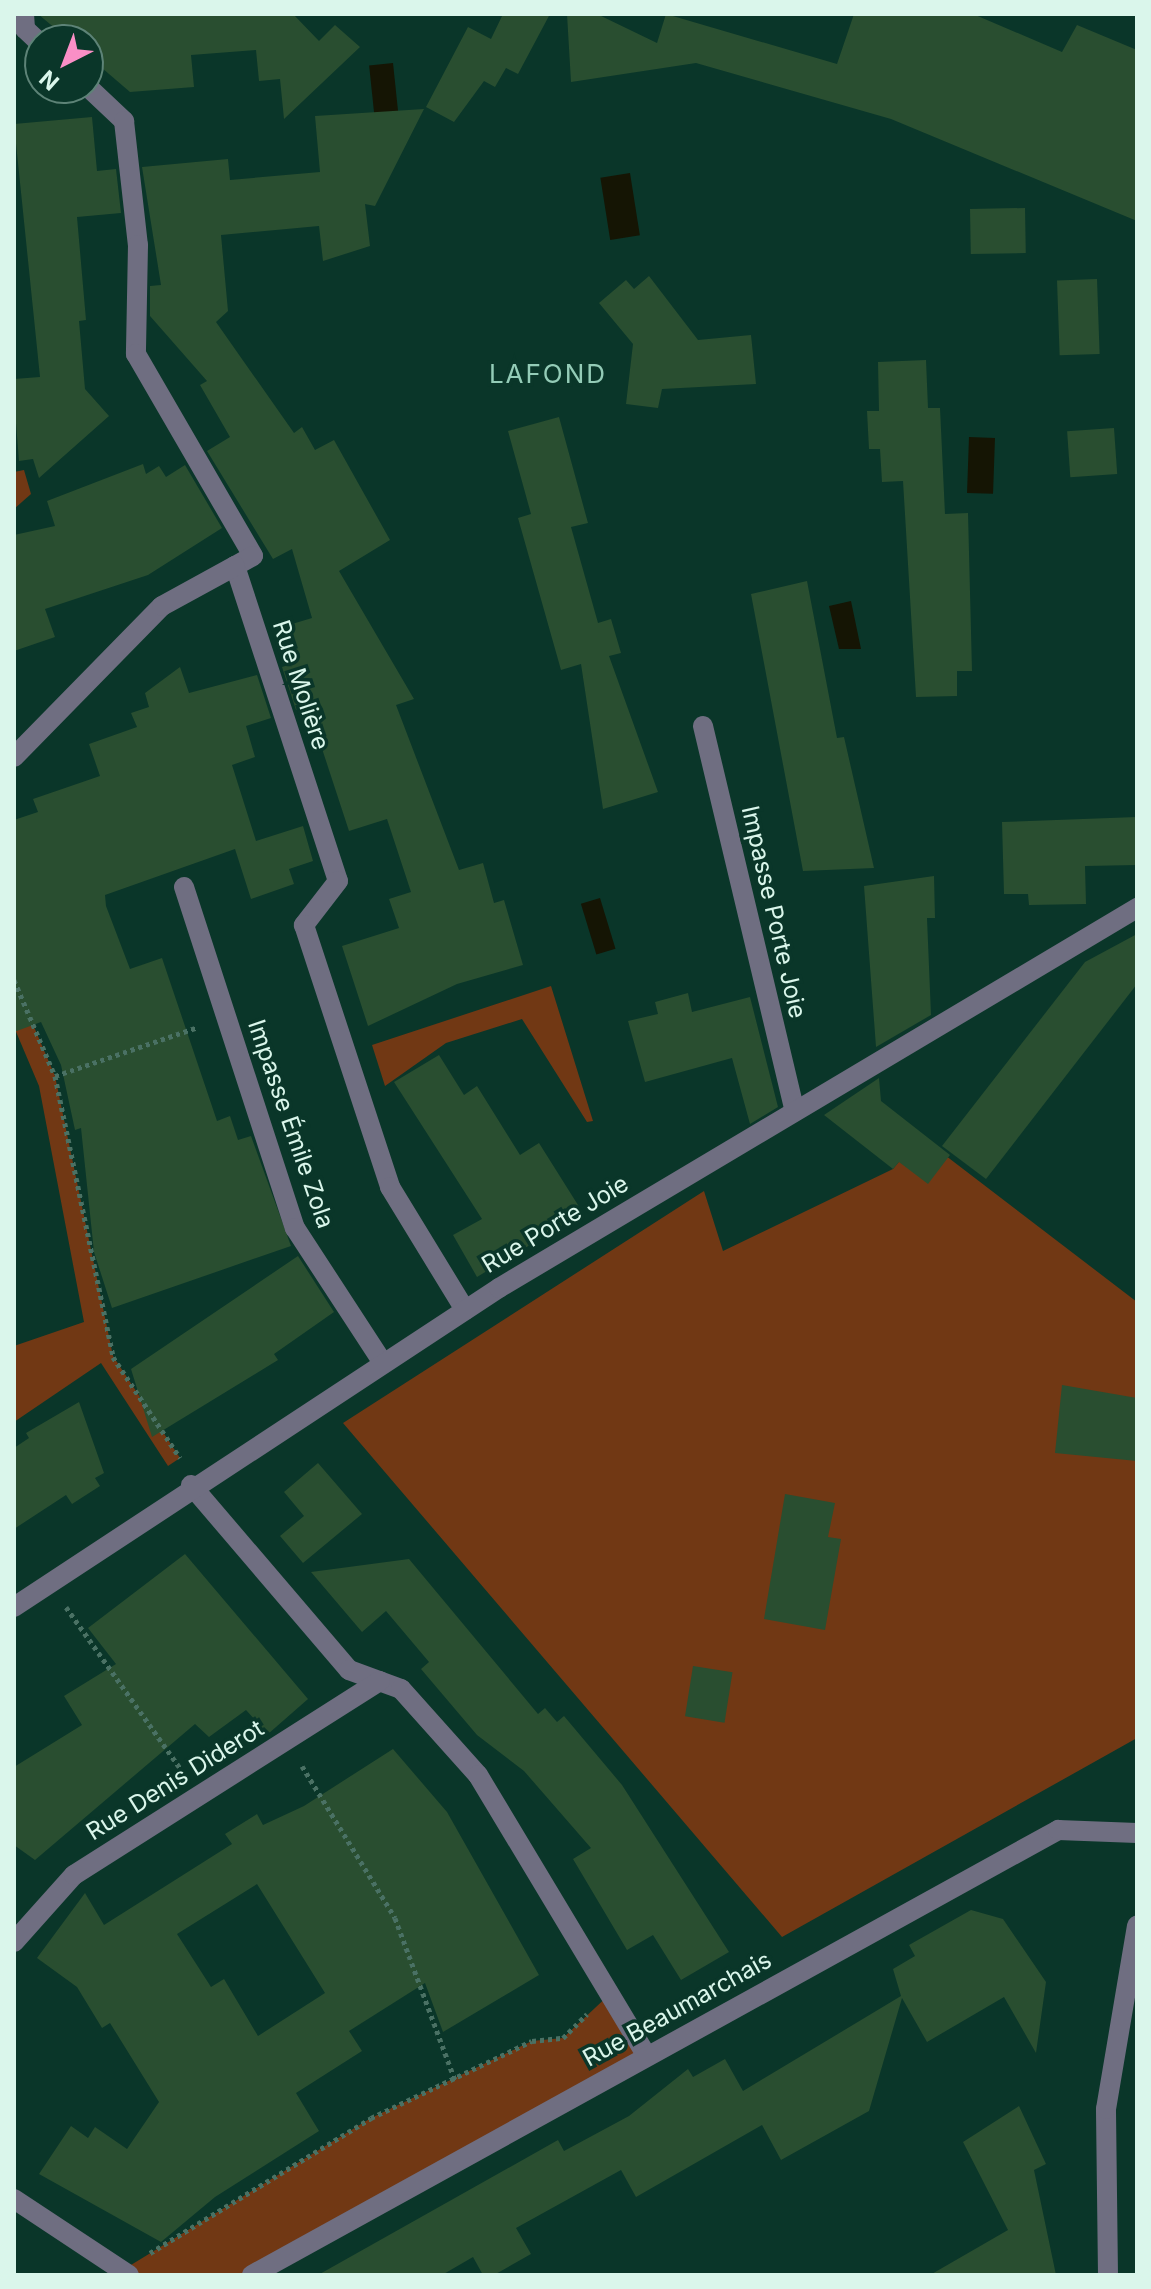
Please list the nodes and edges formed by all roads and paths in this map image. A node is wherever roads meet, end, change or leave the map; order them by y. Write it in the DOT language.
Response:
graph roads {
  1 [pos="104,102"];
  2 [pos="235,566"];
  3 [pos="703,726"];
  4 [pos="14,757"];
  5 [pos="184,887"];
  6 [pos="1137,908"];
  7 [pos="14,980"];
  8 [pos="226,1017"];
  9 [pos="55,1076"];
  10 [pos="795,1111"];
  11 [pos="465,1310"];
  12 [pos="383,1363"];
  13 [pos="191,1485"];
  14 [pos="48,1581"];
  15 [pos="14,1607"];
  16 [pos="380,1681"];
  17 [pos="286,1740"];
  18 [pos="199,1796"];
  19 [pos="1137,1833"];
  20 [pos="1137,1926"];
  21 [pos="14,1942"];
  22 [pos="612,1992"];
  23 [pos="646,2055"];
  24 [pos="455,2080"];
  25 [pos="14,2199"];
  26 [pos="134,2267"];
  27 [pos="252,2275"];
  28 [pos="1108,2275"];
  1 -- 2 [label="street"];
  2 -- 4 [label="street"];
  2 -- 11 [label="street, Rue Molière"];
  3 -- 10 [label="street, Impasse Porte Joie"];
  5 -- 8 [label="street, Impasse Émile Zola"];
  6 -- 10 [label="street, Rue Porte Joie"];
  7 -- 9 [label="path"];
  8 -- 9 [label="path"];
  8 -- 12 [label="street, Impasse Émile Zola"];
  9 -- 13 [label="path"];
  10 -- 11 [label="street, Rue Porte Joie"];
  11 -- 12 [label="street, Rue Porte Joie"];
  12 -- 13 [label="street, Rue Porte Joie"];
  13 -- 14 [label="street, Rue Porte Joie"];
  13 -- 16 [label="street"];
  14 -- 15 [label="street, Rue Porte Joie"];
  14 -- 18 [label="path"];
  16 -- 17 [label="street, Rue Denis Diderot"];
  16 -- 22 [label="street"];
  17 -- 18 [label="street, Rue Denis Diderot"];
  17 -- 24 [label="path"];
  18 -- 21 [label="street, Rue Denis Diderot"];
  19 -- 23 [label="street, Rue Beaumarchais"];
  20 -- 28 [label="street"];
  22 -- 23 [label="street"];
  22 -- 24 [label="path"];
  23 -- 27 [label="street, Rue Beaumarchais"];
  24 -- 26 [label="path"];
  25 -- 26 [label="street"];
}
